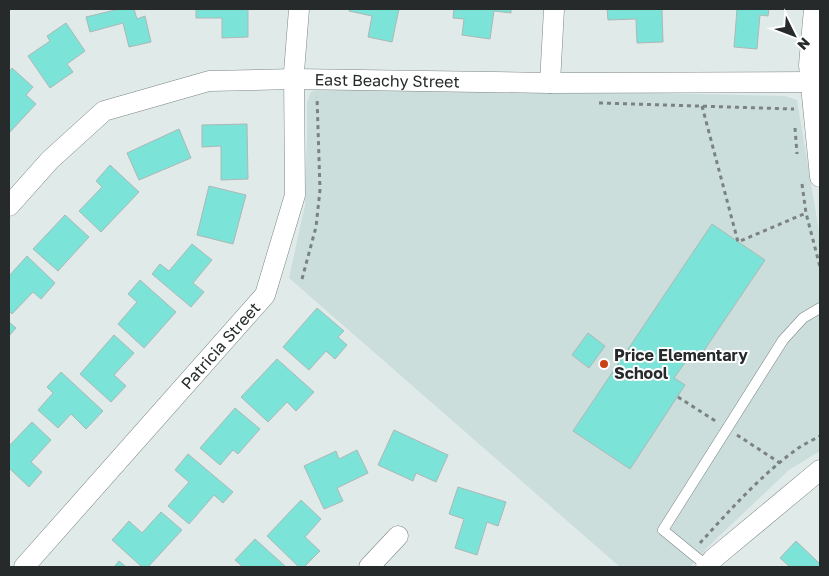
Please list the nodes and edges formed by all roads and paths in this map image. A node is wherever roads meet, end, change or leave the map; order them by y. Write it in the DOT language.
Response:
graph roads {
  1 [pos="299,9"];
  2 [pos="554,9"];
  3 [pos="814,9"];
  4 [pos="294,79"];
  5 [pos="811,82"];
  6 [pos="550,83"];
  7 [pos="318,97"];
  8 [pos="594,103"];
  9 [pos="702,106"];
  10 [pos="794,116"];
  11 [pos="795,124"];
  12 [pos="798,159"];
  13 [pos="811,177"];
  14 [pos="9,206"];
  15 [pos="806,213"];
  16 [pos="820,267"];
  17 [pos="302,279"];
  18 [pos="820,308"];
  19 [pos="820,436"];
  20 [pos="820,470"];
  21 [pos="398,536"];
  22 [pos="691,553"];
  23 [pos="24,567"];
  24 [pos="369,567"];
  25 [pos="707,567"];
  1 -- 4 [label="street, Patricia Street"];
  2 -- 6 [label="street"];
  3 -- 5 [label="street"];
  4 -- 6 [label="street, East Beachy Street"];
  4 -- 14 [label="street, East Beachy Street"];
  4 -- 23 [label="street, Patricia Street"];
  5 -- 6 [label="street, East Beachy Street"];
  5 -- 13 [label="street"];
  7 -- 17 [label="path"];
  8 -- 9 [label="path"];
  9 -- 10 [label="path"];
  9 -- 15 [label="path"];
  11 -- 12 [label="path"];
  13 -- 15 [label="path"];
  15 -- 16 [label="path"];
  18 -- 22 [label="lane"];
  19 -- 22 [label="path"];
  20 -- 25 [label="street"];
  21 -- 24 [label="street"];
  22 -- 25 [label="lane"];
}
